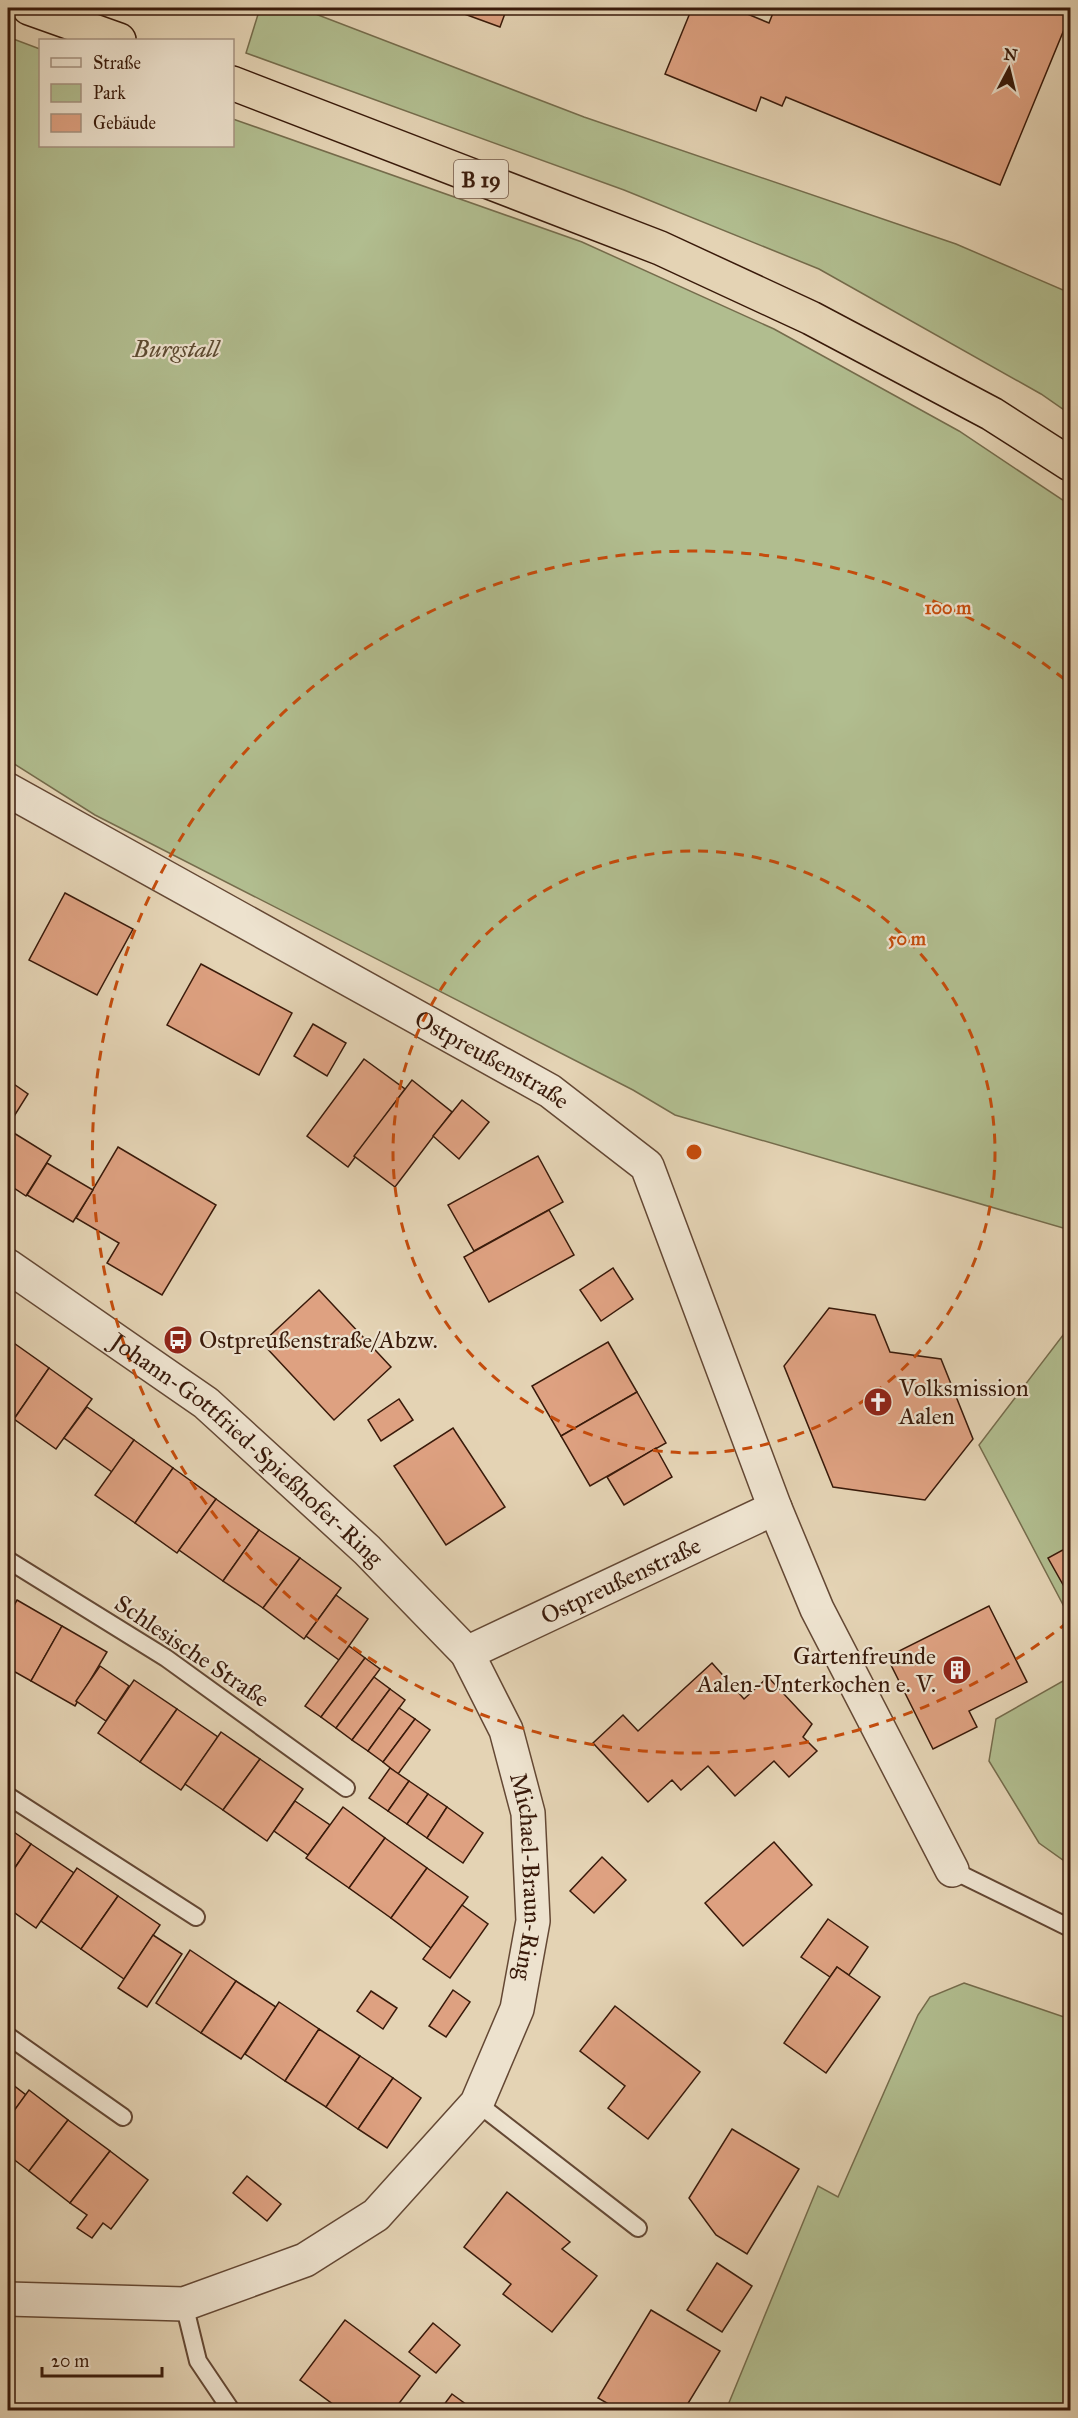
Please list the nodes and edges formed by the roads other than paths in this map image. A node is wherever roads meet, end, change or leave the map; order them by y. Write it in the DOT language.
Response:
graph roads {
  1 [pos="29,8"];
  2 [pos="116,39"];
  3 [pos="234,83"];
  4 [pos="1071,464"];
  5 [pos="8,790"];
  6 [pos="8,1266"];
  7 [pos="775,1508"];
  8 [pos="8,1560"];
  9 [pos="467,1653"];
  10 [pos="346,1788"];
  11 [pos="8,1796"];
  12 [pos="952,1870"];
  13 [pos="196,1917"];
  14 [pos="1071,1928"];
  15 [pos="8,2036"];
  16 [pos="477,2103"];
  17 [pos="123,2117"];
  18 [pos="638,2228"];
  19 [pos="8,2299"];
  20 [pos="184,2304"];
  21 [pos="231,2410"];
  1 -- 2 [label="highway"];
  3 -- 4 [label="highway, B 19"];
  5 -- 7 [label="street, Ostpreußenstraße"];
  6 -- 9 [label="street, Johann-Gottfried-Spießhofer-Ring"];
  7 -- 9 [label="street, Ostpreußenstraße"];
  7 -- 12 [label="street, Ostpreußenstraße"];
  8 -- 10 [label="lane, Schlesische Straße"];
  9 -- 16 [label="street, Michael-Braun-Ring"];
  11 -- 13 [label="lane"];
  12 -- 14 [label="lane"];
  15 -- 17 [label="lane"];
  16 -- 18 [label="lane"];
  16 -- 20 [label="street, Michael-Braun-Ring"];
  19 -- 20 [label="street, Michael-Braun-Ring"];
  20 -- 21 [label="lane"];
}
